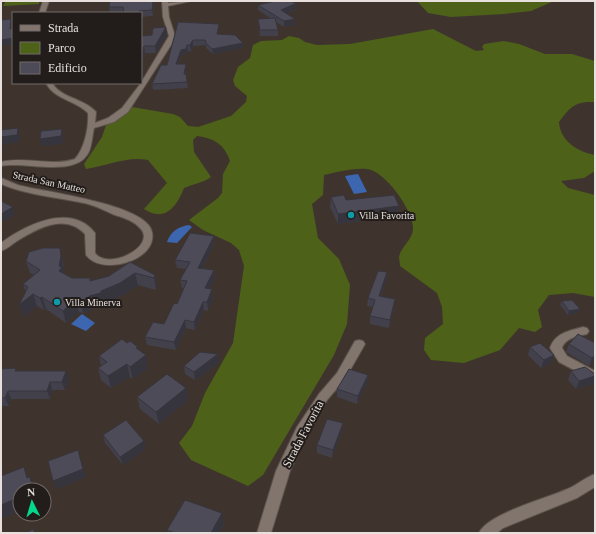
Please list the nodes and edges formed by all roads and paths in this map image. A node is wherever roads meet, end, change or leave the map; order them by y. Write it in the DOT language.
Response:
graph roads {
  1 [pos="46,1"];
  2 [pos="188,1"];
  3 [pos="165,3"];
  4 [pos="42,12"];
  5 [pos="142,83"];
  6 [pos="50,84"];
  7 [pos="142,84"];
  8 [pos="90,128"];
  9 [pos="1,164"];
  10 [pos="1,182"];
  11 [pos="1,248"];
  12 [pos="583,332"];
  13 [pos="359,344"];
  14 [pos="595,376"];
  15 [pos="595,480"];
  16 [pos="264,533"];
  17 [pos="486,533"];
  1 -- 4 [label="street"];
  2 -- 3 [label="street"];
  3 -- 5 [label="street"];
  6 -- 8 [label="street, Strada San Matteo"];
  7 -- 8 [label="street"];
  8 -- 9 [label="street, Strada San Matteo"];
  10 -- 11 [label="street, Strada San Matteo"];
  12 -- 14 [label="street"];
  13 -- 16 [label="street, Strada Favorita"];
  15 -- 17 [label="street"];
}
